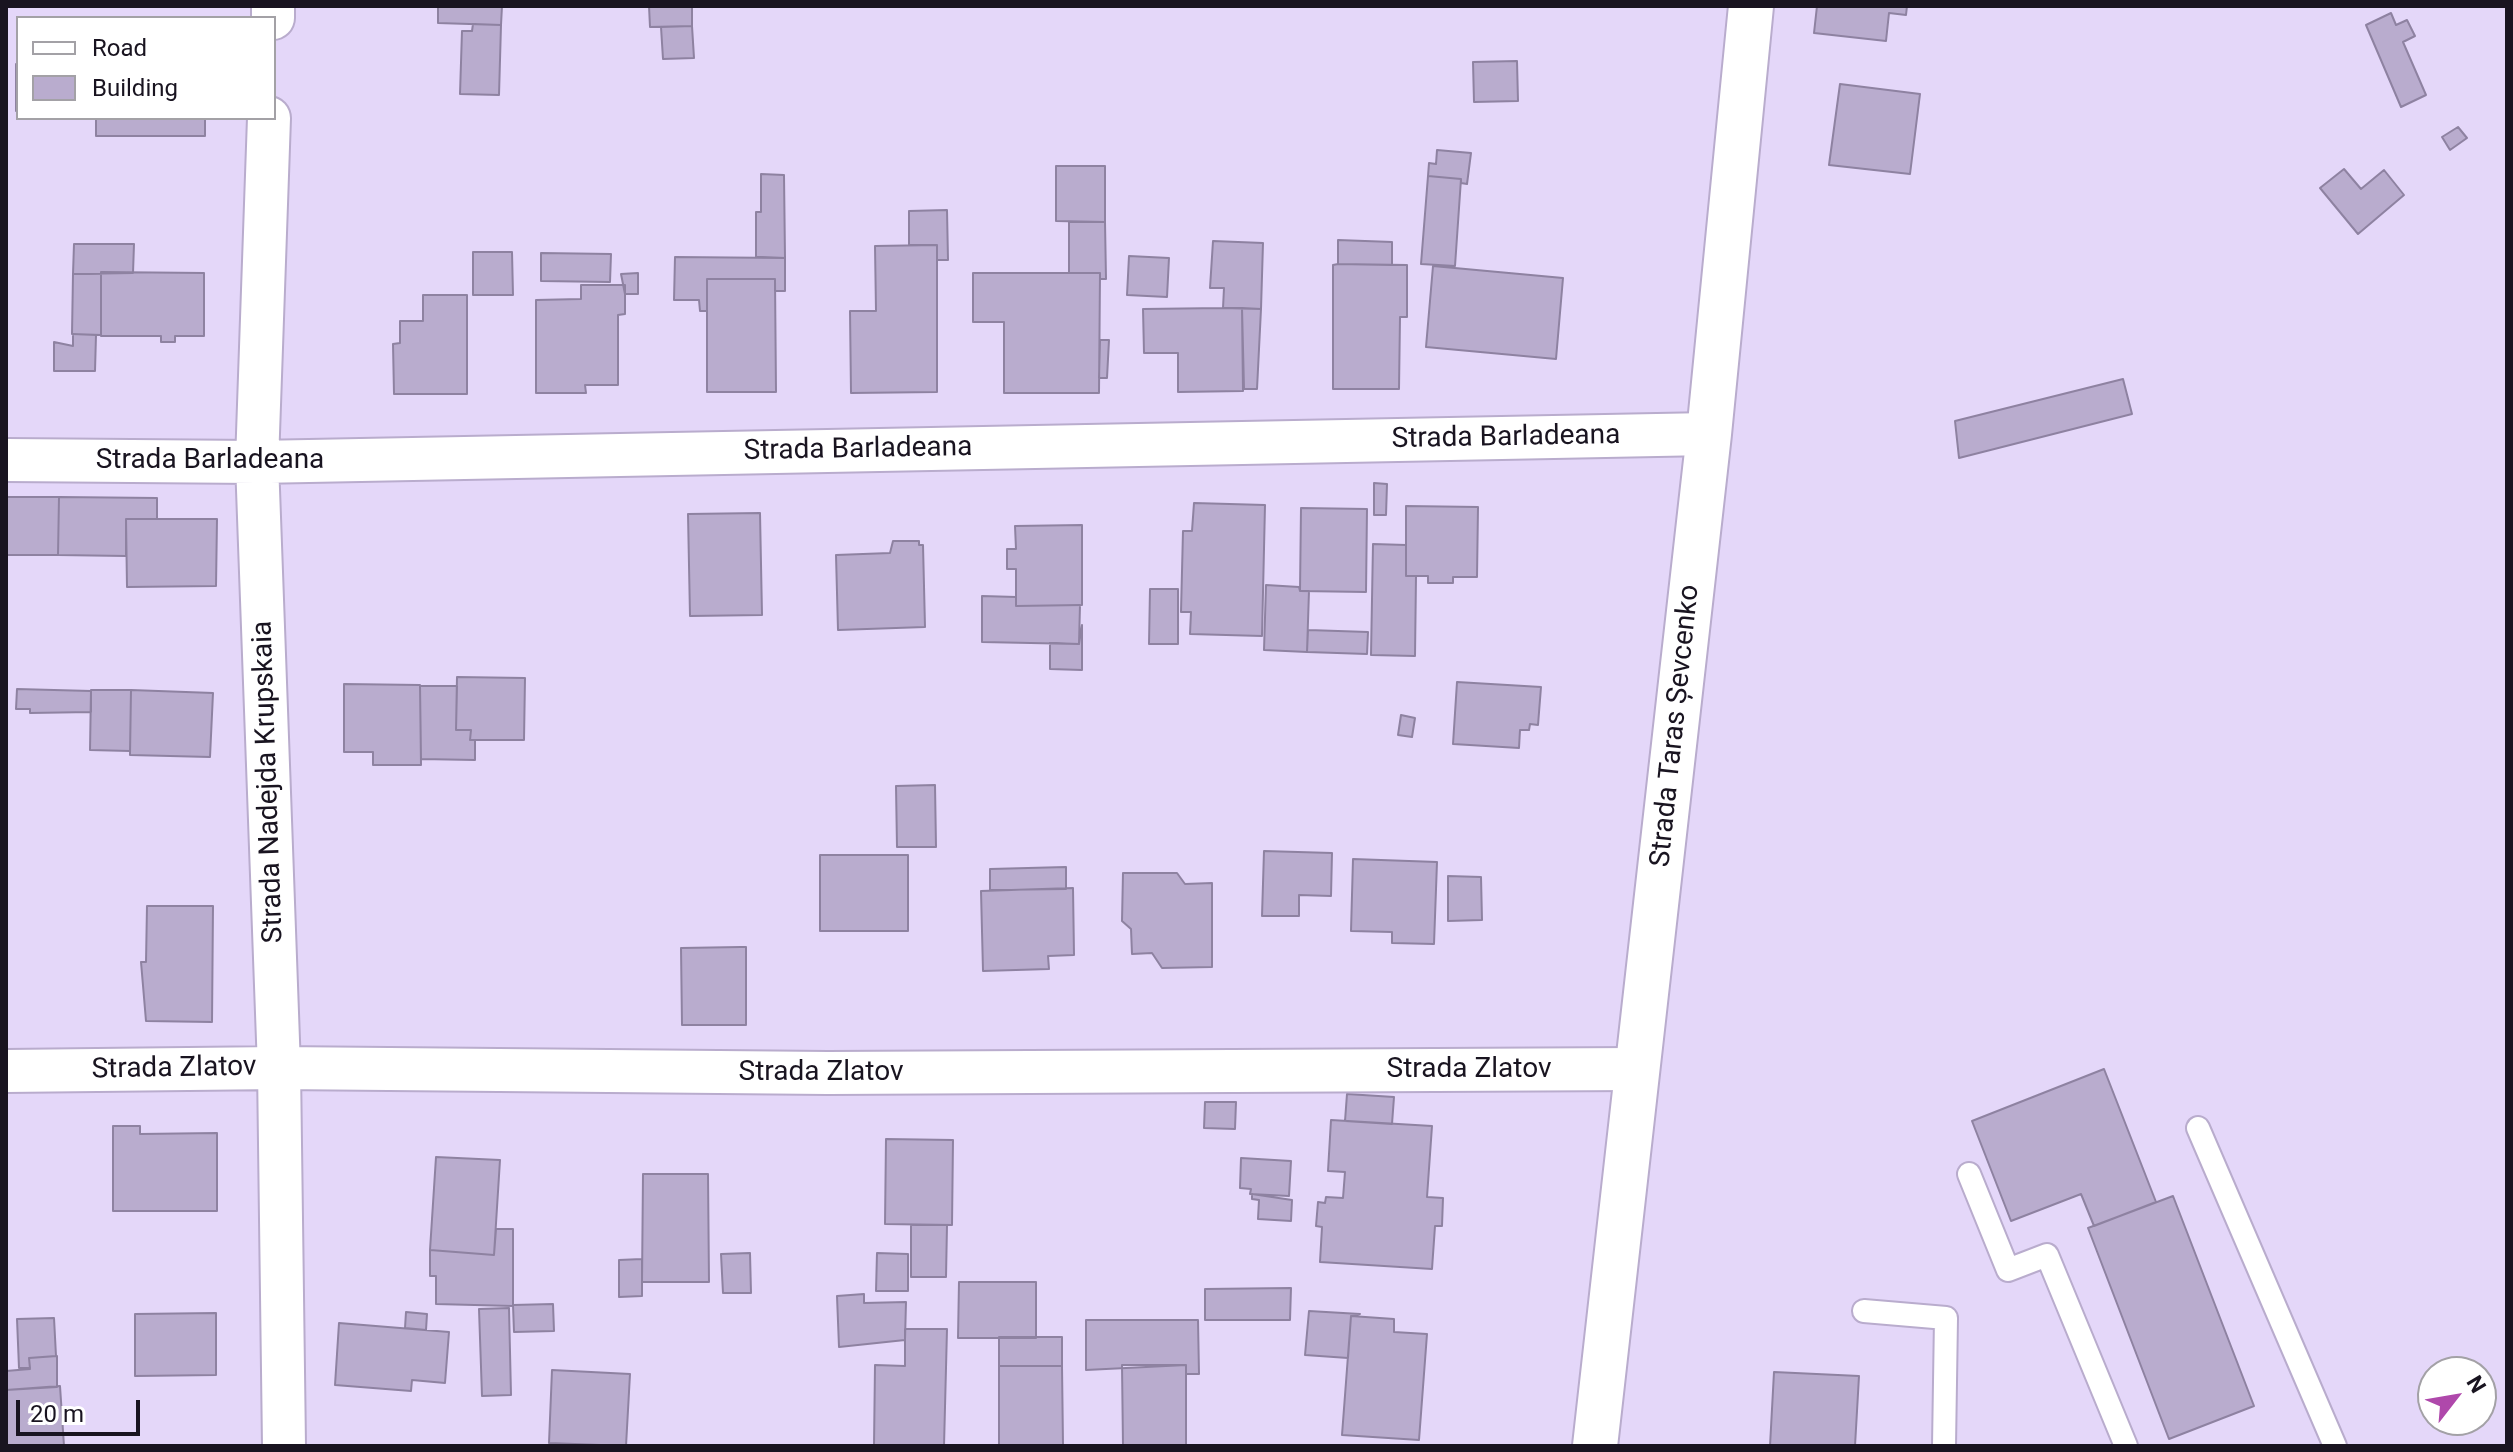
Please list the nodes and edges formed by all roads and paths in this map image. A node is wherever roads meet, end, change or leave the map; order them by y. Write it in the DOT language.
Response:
graph roads {
  1 [pos="1751,6"];
  2 [pos="269,120"];
  3 [pos="1709,434"];
  4 [pos="6,460"];
  5 [pos="257,462"];
  6 [pos="279,1068"];
  7 [pos="1637,1069"];
  8 [pos="6,1071"];
  9 [pos="2198,1128"];
  10 [pos="1969,1174"];
  11 [pos="1864,1311"];
  12 [pos="284,1446"];
  13 [pos="1595,1446"];
  14 [pos="1944,1446"];
  15 [pos="2126,1446"];
  16 [pos="2335,1446"];
  1 -- 3 [label="main road, Strada Taras Șevcenko"];
  2 -- 5 [label="street, Strada Nadejda Krupskaia"];
  3 -- 5 [label="street, Strada Barladeana"];
  3 -- 7 [label="main road, Strada Taras Șevcenko"];
  4 -- 5 [label="street, Strada Barladeana"];
  5 -- 6 [label="street, Strada Nadejda Krupskaia"];
  6 -- 7 [label="street, Strada Zlatov"];
  6 -- 8 [label="street, Strada Zlatov"];
  6 -- 12 [label="street, Strada Nadejda Krupskaia"];
  7 -- 13 [label="main road, Strada Taras Șevcenko"];
  9 -- 16 [label="lane"];
  10 -- 15 [label="lane"];
  11 -- 14 [label="lane"];
}
